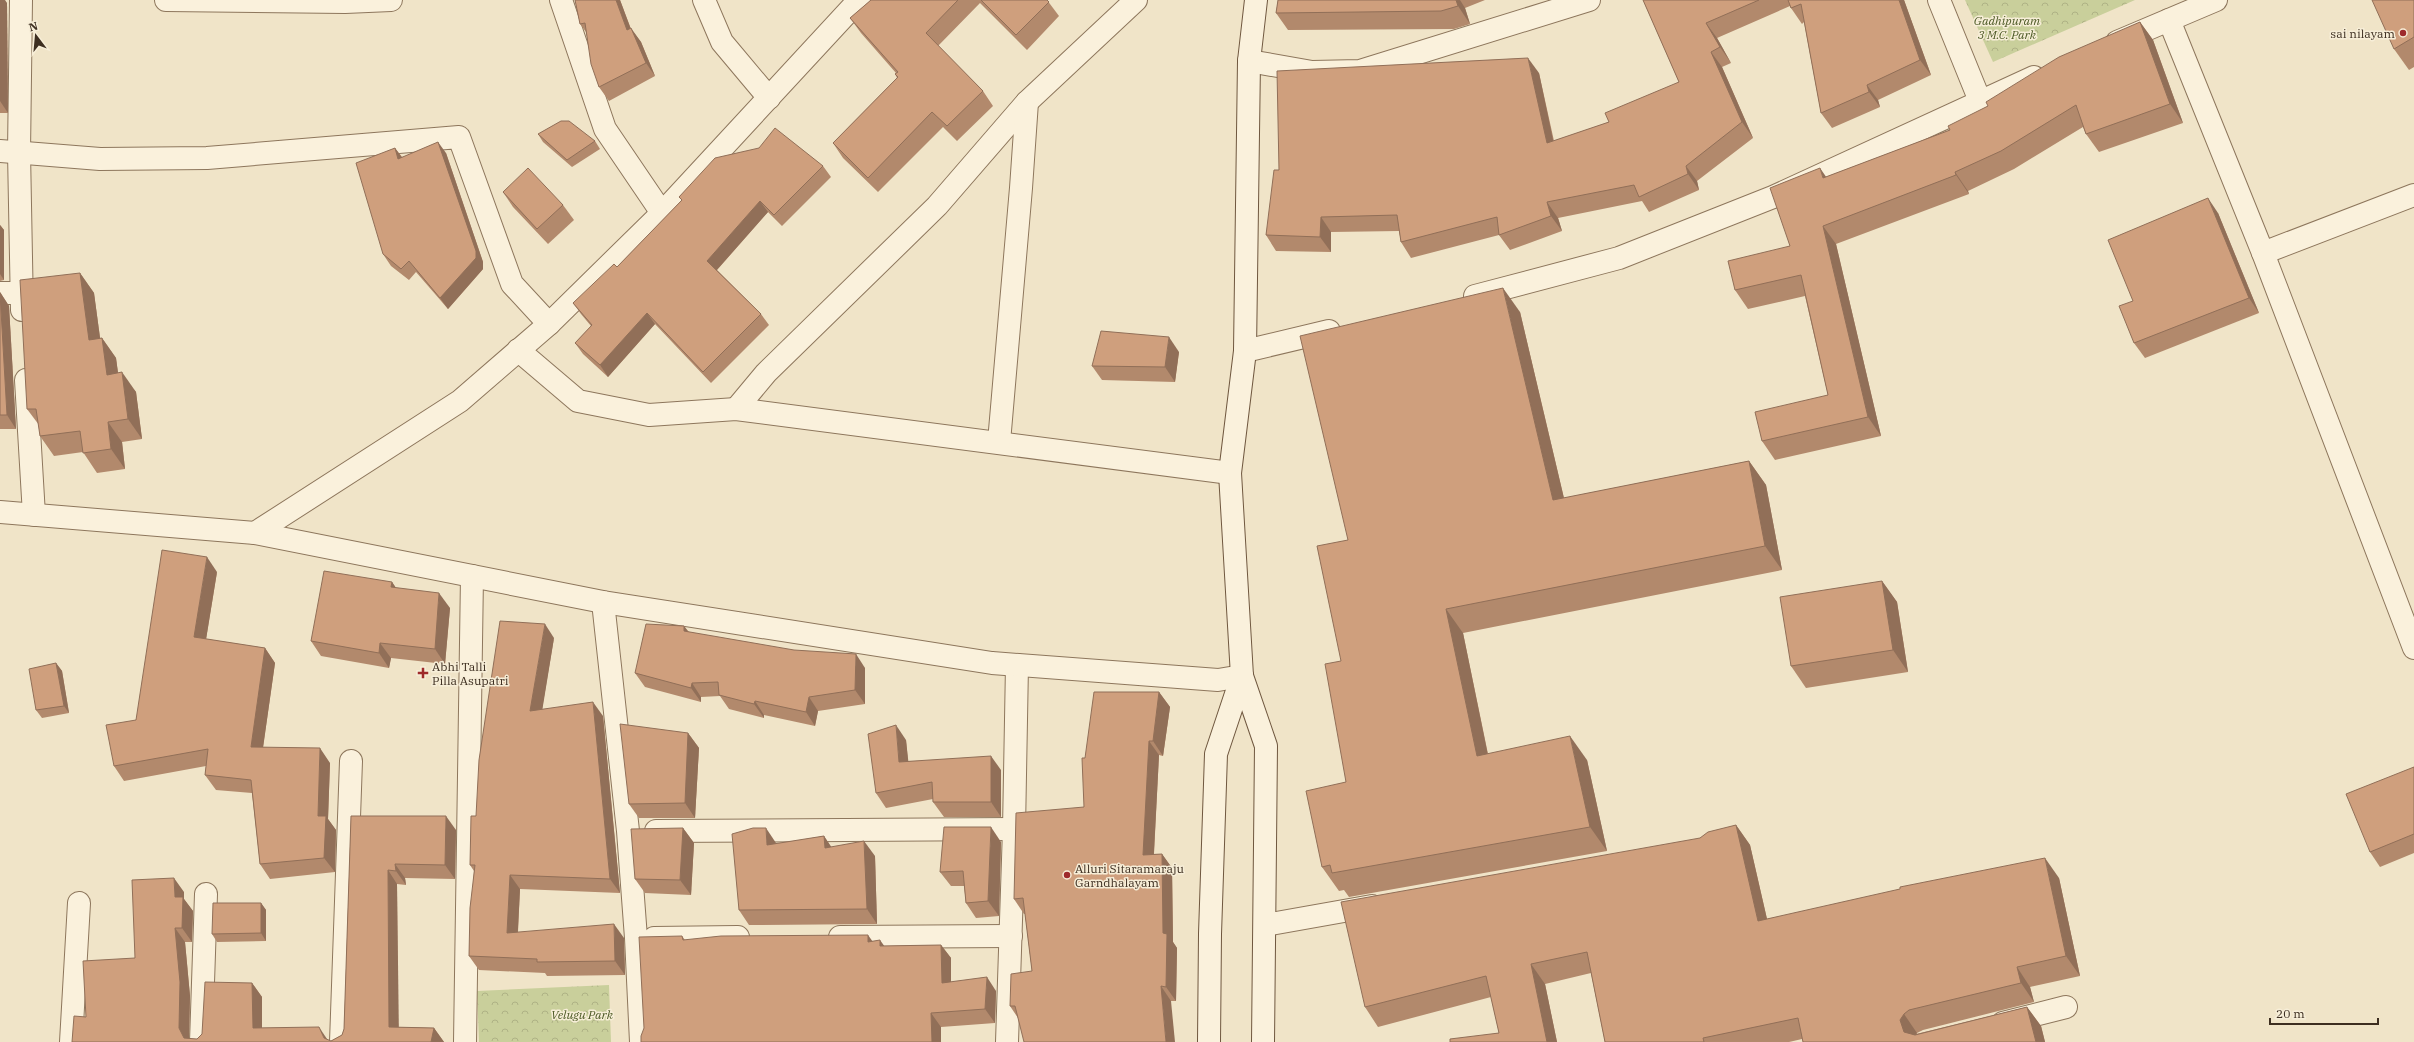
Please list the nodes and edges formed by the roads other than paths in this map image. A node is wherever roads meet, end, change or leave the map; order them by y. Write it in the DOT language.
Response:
graph roads {
  1 [pos="21,0"];
  2 [pos="166,0"];
  3 [pos="391,0"];
  4 [pos="562,0"];
  5 [pos="704,0"];
  6 [pos="859,0"];
  7 [pos="1136,0"];
  8 [pos="1256,0"];
  9 [pos="1588,0"];
  10 [pos="1939,0"];
  11 [pos="2203,2"];
  12 [pos="2169,20"];
  13 [pos="2096,51"];
  14 [pos="1249,61"];
  15 [pos="2052,70"];
  16 [pos="769,98"];
  17 [pos="1980,101"];
  18 [pos="1027,102"];
  19 [pos="10,151"];
  20 [pos="2414,195"];
  21 [pos="662,213"];
  22 [pos="2263,253"];
  23 [pos="11,293"];
  24 [pos="1452,302"];
  25 [pos="549,324"];
  26 [pos="1352,326"];
  27 [pos="24,333"];
  28 [pos="518,350"];
  29 [pos="1245,351"];
  30 [pos="25,356"];
  31 [pos="736,409"];
  32 [pos="999,442"];
  33 [pos="1230,474"];
  34 [pos="0,512"];
  35 [pos="34,515"];
  36 [pos="255,533"];
  37 [pos="472,576"];
  38 [pos="603,602"];
  39 [pos="2414,648"];
  40 [pos="1017,665"];
  41 [pos="1242,676"];
  42 [pos="351,761"];
  43 [pos="1014,829"];
  44 [pos="628,831"];
  45 [pos="206,894"];
  46 [pos="79,903"];
  47 [pos="1390,903"];
  48 [pos="1265,925"];
  49 [pos="1011,936"];
  50 [pos="756,937"];
  51 [pos="820,937"];
  52 [pos="636,938"];
  53 [pos="2066,1007"];
  54 [pos="1980,1028"];
  55 [pos="72,1042"];
  56 [pos="201,1042"];
  57 [pos="341,1042"];
  58 [pos="465,1042"];
  59 [pos="641,1042"];
  60 [pos="1007,1042"];
  61 [pos="1209,1042"];
  62 [pos="1263,1042"];
  1 -- 19 [label="street"];
  2 -- 3 [label="street"];
  4 -- 21 [label="street"];
  5 -- 16 [label="street"];
  6 -- 16 [label="street"];
  7 -- 18 [label="street"];
  8 -- 14 [label="street"];
  9 -- 14 [label="street"];
  10 -- 17 [label="street"];
  11 -- 12 [label="street"];
  12 -- 13 [label="street"];
  12 -- 22 [label="street"];
  14 -- 29 [label="street"];
  15 -- 17 [label="street"];
  16 -- 21 [label="street"];
  17 -- 24 [label="street"];
  18 -- 31 [label="street"];
  18 -- 32 [label="street"];
  19 -- 23 [label="street"];
  19 -- 25 [label="street"];
  20 -- 22 [label="street"];
  21 -- 25 [label="street"];
  22 -- 39 [label="street"];
  23 -- 27 [label="street"];
  25 -- 28 [label="street"];
  26 -- 29 [label="street"];
  28 -- 31 [label="street"];
  28 -- 36 [label="street"];
  29 -- 33 [label="street"];
  30 -- 35 [label="street"];
  31 -- 32 [label="street"];
  32 -- 33 [label="street"];
  33 -- 41 [label="street"];
  34 -- 35 [label="street"];
  35 -- 36 [label="street"];
  36 -- 37 [label="street"];
  37 -- 38 [label="street"];
  37 -- 58 [label="street"];
  38 -- 40 [label="street"];
  38 -- 44 [label="street"];
  40 -- 41 [label="street"];
  40 -- 43 [label="street"];
  41 -- 48 [label="street"];
  41 -- 61 [label="street"];
  42 -- 57 [label="street"];
  43 -- 44 [label="street"];
  43 -- 49 [label="street"];
  44 -- 52 [label="street"];
  45 -- 56 [label="street"];
  46 -- 55 [label="street"];
  47 -- 48 [label="street"];
  48 -- 62 [label="street"];
  49 -- 51 [label="street"];
  49 -- 60 [label="street"];
  50 -- 52 [label="street"];
  52 -- 59 [label="street"];
  53 -- 54 [label="street"];
}
